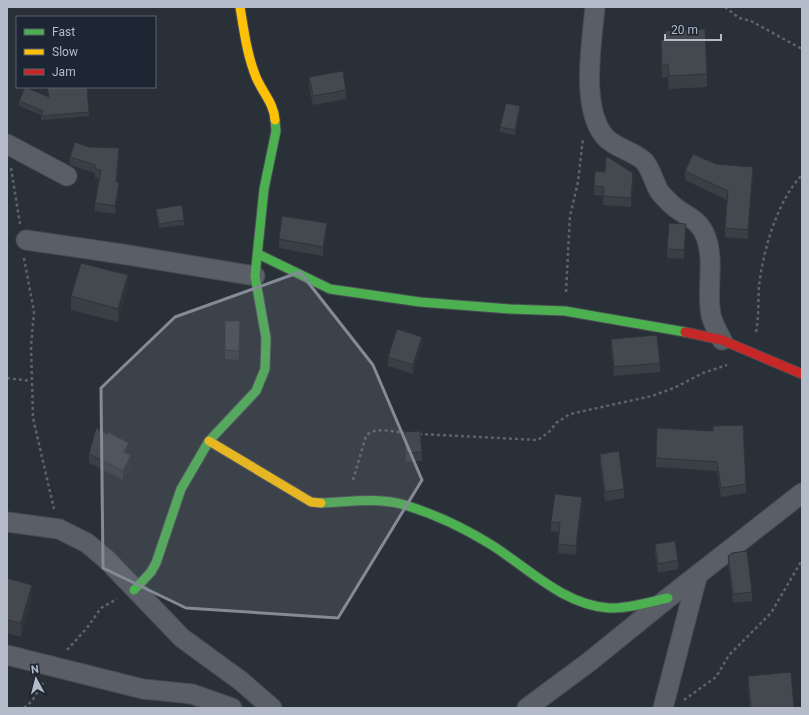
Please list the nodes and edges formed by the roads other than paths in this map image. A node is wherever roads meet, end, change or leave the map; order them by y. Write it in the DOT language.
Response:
graph roads {
  1 [pos="240,7"];
  2 [pos="595,7"];
  3 [pos="8,144"];
  4 [pos="67,176"];
  5 [pos="26,240"];
  6 [pos="258,254"];
  7 [pos="255,276"];
  8 [pos="722,340"];
  9 [pos="802,374"];
  10 [pos="209,441"];
  11 [pos="802,494"];
  12 [pos="7,522"];
  13 [pos="697,577"];
  14 [pos="134,590"];
  15 [pos="668,598"];
  16 [pos="7,655"];
  17 [pos="664,706"];
  18 [pos="232,708"];
  19 [pos="272,708"];
  20 [pos="528,708"];
  1 -- 6 [label="street"];
  2 -- 8 [label="street"];
  3 -- 4 [label="street"];
  5 -- 7 [label="street"];
  6 -- 7 [label="street"];
  6 -- 8 [label="street"];
  7 -- 10 [label="street"];
  8 -- 9 [label="street"];
  10 -- 14 [label="street"];
  10 -- 15 [label="street"];
  11 -- 13 [label="street"];
  12 -- 14 [label="street"];
  13 -- 15 [label="street"];
  13 -- 17 [label="street"];
  14 -- 19 [label="street"];
  15 -- 20 [label="street"];
  16 -- 18 [label="street"];
}
